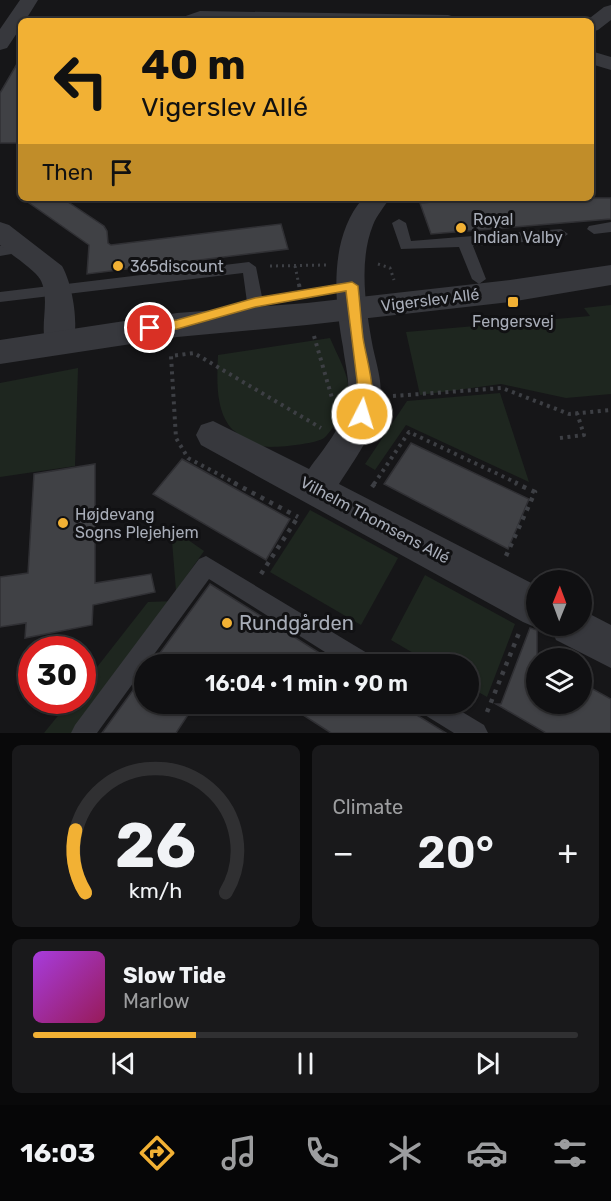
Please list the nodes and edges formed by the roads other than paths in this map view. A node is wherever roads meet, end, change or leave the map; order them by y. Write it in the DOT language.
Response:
graph roads {
  1 [pos="29,0"];
  2 [pos="611,11"];
  3 [pos="198,18"];
  4 [pos="247,18"];
  5 [pos="594,24"];
  6 [pos="11,26"];
  7 [pos="0,45"];
  8 [pos="594,58"];
  9 [pos="611,64"];
  10 [pos="364,201"];
  11 [pos="399,223"];
  12 [pos="611,227"];
  13 [pos="594,229"];
  14 [pos="0,231"];
  15 [pos="561,234"];
  16 [pos="464,242"];
  17 [pos="11,250"];
  18 [pos="611,275"];
  19 [pos="479,279"];
  20 [pos="58,289"];
  21 [pos="301,291"];
  22 [pos="0,297"];
  23 [pos="353,297"];
  24 [pos="255,302"];
  25 [pos="177,325"];
  26 [pos="59,342"];
  27 [pos="0,352"];
  28 [pos="213,435"];
  29 [pos="307,503"];
  30 [pos="526,602"];
  31 [pos="590,636"];
  32 [pos="611,647"];
  33 [pos="141,654"];
  34 [pos="348,654"];
  35 [pos="134,664"];
  36 [pos="450,714"];
  37 [pos="480,728"];
  38 [pos="83,733"];
  1 -- 6 [label="street"];
  2 -- 5 [label="street"];
  3 -- 4 [label="street"];
  6 -- 7 [label="street"];
  8 -- 9 [label="street"];
  10 -- 23 [label="street"];
  11 -- 16 [label="lane"];
  12 -- 13 [label="lane"];
  14 -- 17 [label="street"];
  15 -- 16 [label="lane"];
  16 -- 19 [label="lane"];
  17 -- 20 [label="street"];
  18 -- 19 [label="street, Vigerslev Allé"];
  18 -- 23 [label="street, Vigerslev Allé"];
  19 -- 23 [label="street, Vigerslev Allé"];
  20 -- 22 [label="lane"];
  20 -- 24 [label="lane"];
  20 -- 26 [label="street"];
  21 -- 23 [label="street, Vigerslev Allé"];
  21 -- 24 [label="street, Vigerslev Allé"];
  21 -- 25 [label="street, Vigerslev Allé"];
  23 -- 29 [label="street"];
  24 -- 25 [label="street, Vigerslev Allé"];
  25 -- 26 [label="street, Vigerslev Allé"];
  26 -- 27 [label="street, Vigerslev Allé"];
  28 -- 29 [label="street, Vilhelm Thomsens Allé"];
  29 -- 30 [label="street, Vilhelm Thomsens Allé"];
  31 -- 32 [label="street"];
  33 -- 34 [label="lane"];
  35 -- 38 [label="lane"];
  36 -- 37 [label="lane"];
}
